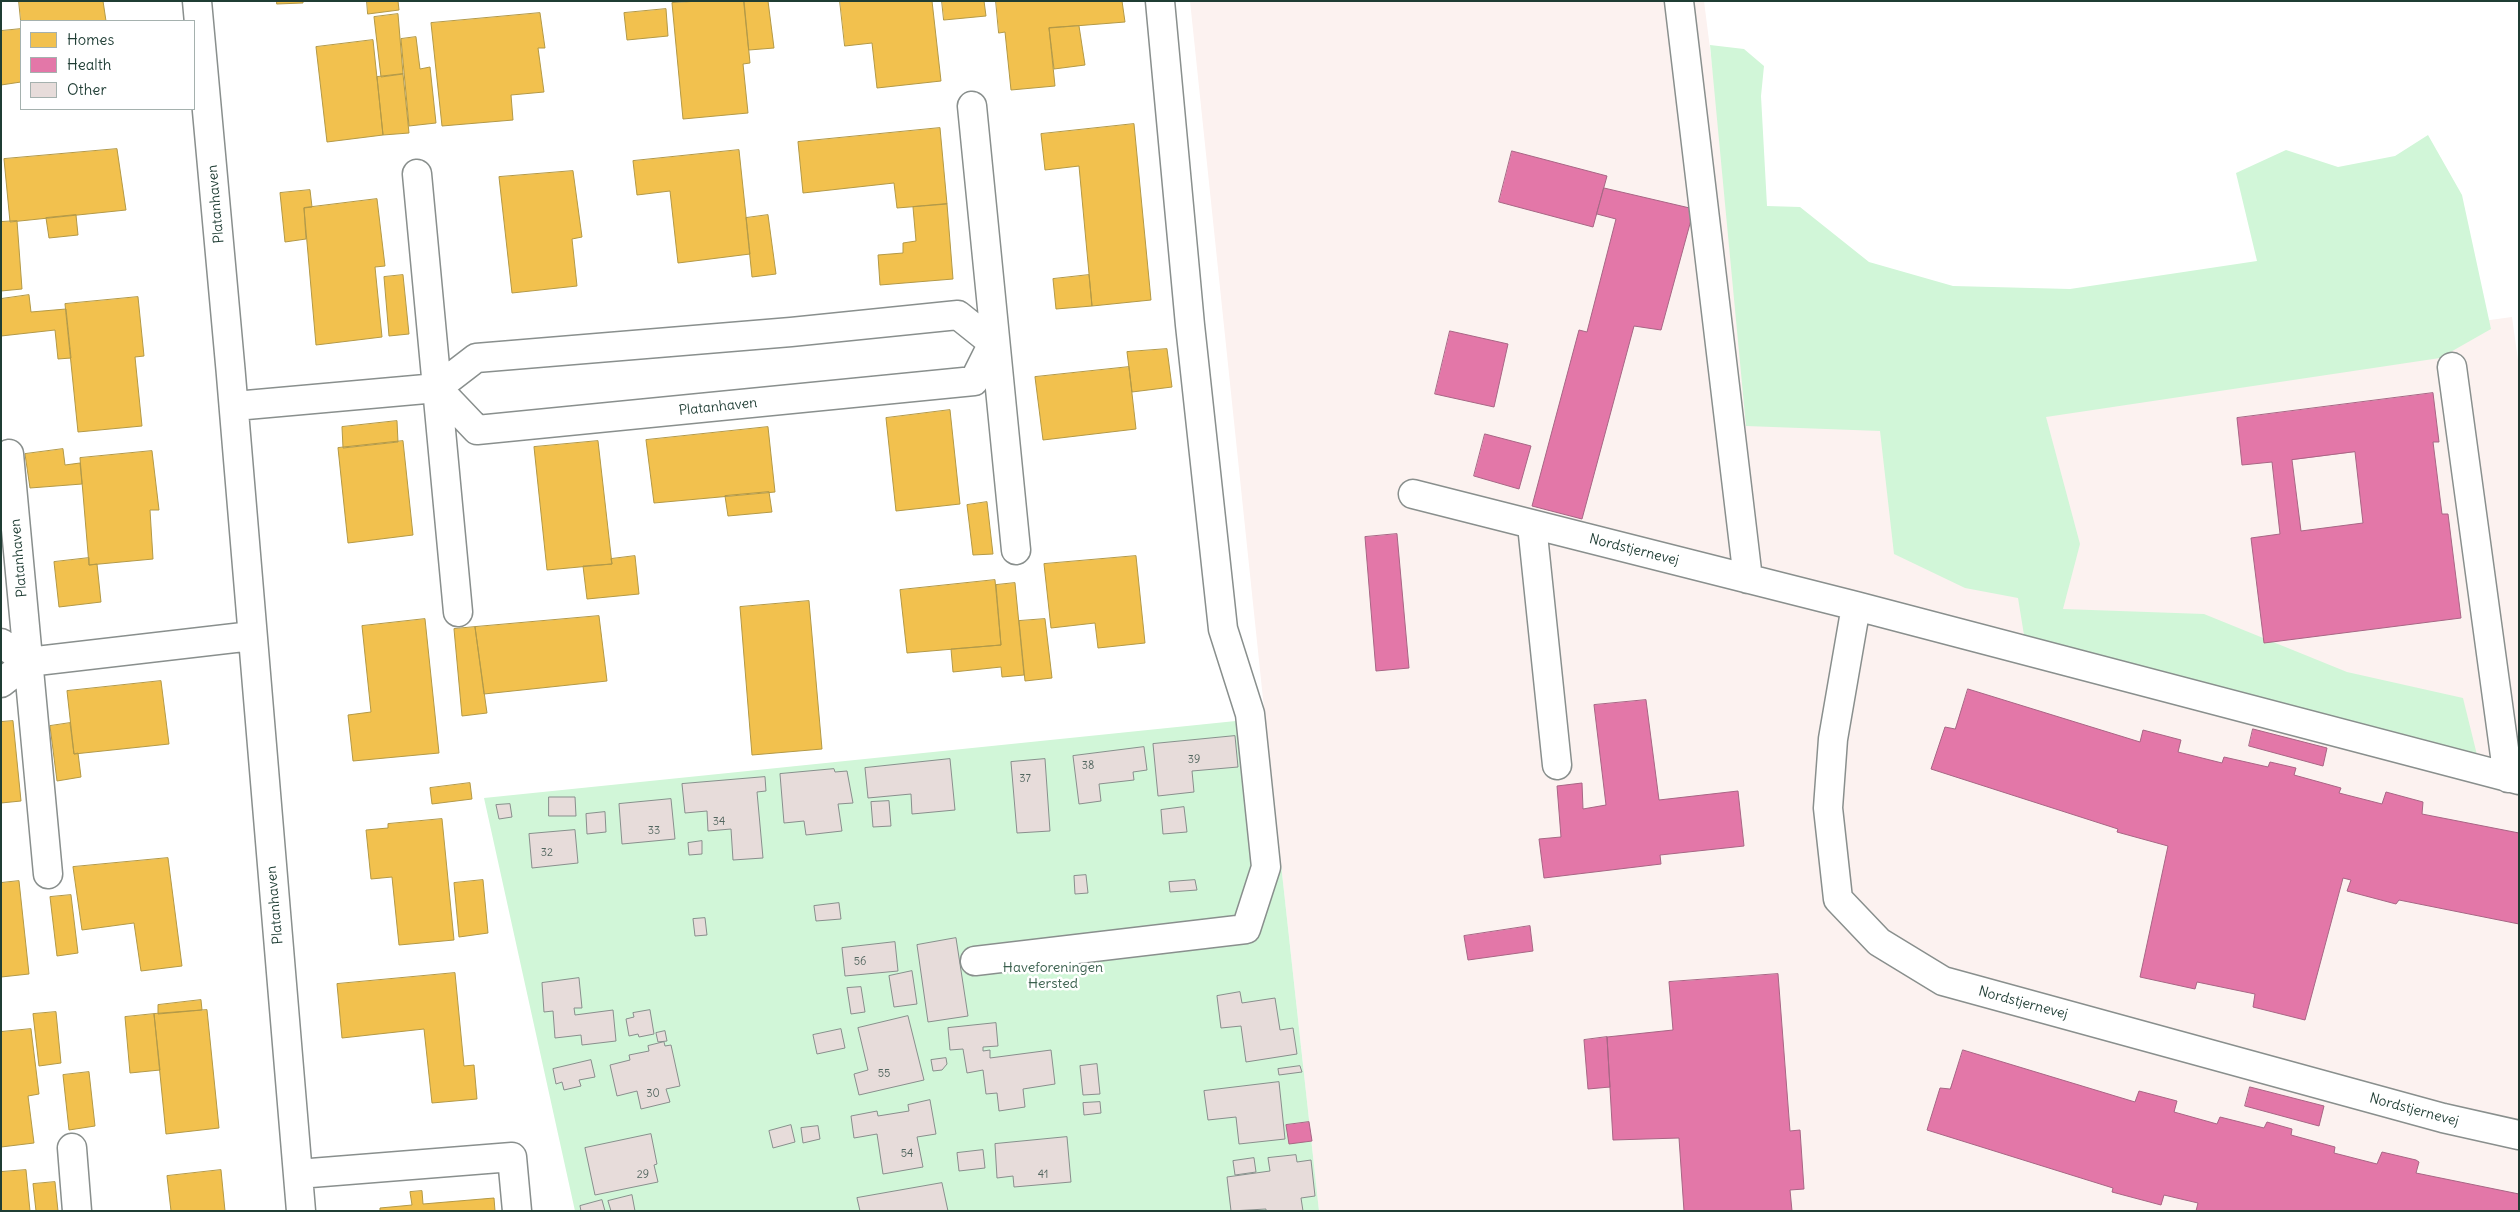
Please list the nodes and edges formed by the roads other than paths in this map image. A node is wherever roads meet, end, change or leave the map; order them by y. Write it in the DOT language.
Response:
graph roads {
  1 [pos="197,1"];
  2 [pos="1160,1"];
  3 [pos="1679,1"];
  4 [pos="972,106"];
  5 [pos="417,174"];
  6 [pos="993,343"];
  7 [pos="2452,367"];
  8 [pos="437,388"];
  9 [pos="236,406"];
  10 [pos="9,454"];
  11 [pos="1413,494"];
  12 [pos="1532,524"];
  13 [pos="1016,550"];
  14 [pos="1748,579"];
  15 [pos="1856,606"];
  16 [pos="458,612"];
  17 [pos="252,636"];
  18 [pos="1,642"];
  19 [pos="28,662"];
  20 [pos="1,683"];
  21 [pos="1557,765"];
  22 [pos="2513,779"];
  23 [pos="48,874"];
  24 [pos="975,961"];
  25 [pos="2519,1135"];
  26 [pos="72,1148"];
  27 [pos="298,1174"];
  28 [pos="78,1211"];
  29 [pos="301,1211"];
  30 [pos="517,1211"];
  1 -- 9 [label="street, Platanhaven"];
  2 -- 24 [label="street"];
  3 -- 14 [label="street"];
  4 -- 6 [label="street"];
  5 -- 8 [label="street"];
  6 -- 8 [label="street"];
  6 -- 8 [label="street, Platanhaven"];
  6 -- 13 [label="street"];
  7 -- 22 [label="street"];
  8 -- 9 [label="street"];
  8 -- 16 [label="street"];
  9 -- 17 [label="street, Platanhaven"];
  10 -- 19 [label="street, Platanhaven"];
  11 -- 12 [label="street, Nordstjernevej"];
  12 -- 14 [label="street, Nordstjernevej"];
  12 -- 21 [label="street"];
  14 -- 15 [label="street, Nordstjernevej"];
  15 -- 22 [label="street, Nordstjernevej"];
  15 -- 25 [label="street, Nordstjernevej"];
  17 -- 19 [label="street"];
  17 -- 27 [label="street, Platanhaven"];
  18 -- 19 [label="street"];
  19 -- 20 [label="street"];
  19 -- 23 [label="street, Platanhaven"];
  26 -- 28 [label="street"];
  27 -- 29 [label="street, Platanhaven"];
  27 -- 30 [label="street"];
}
